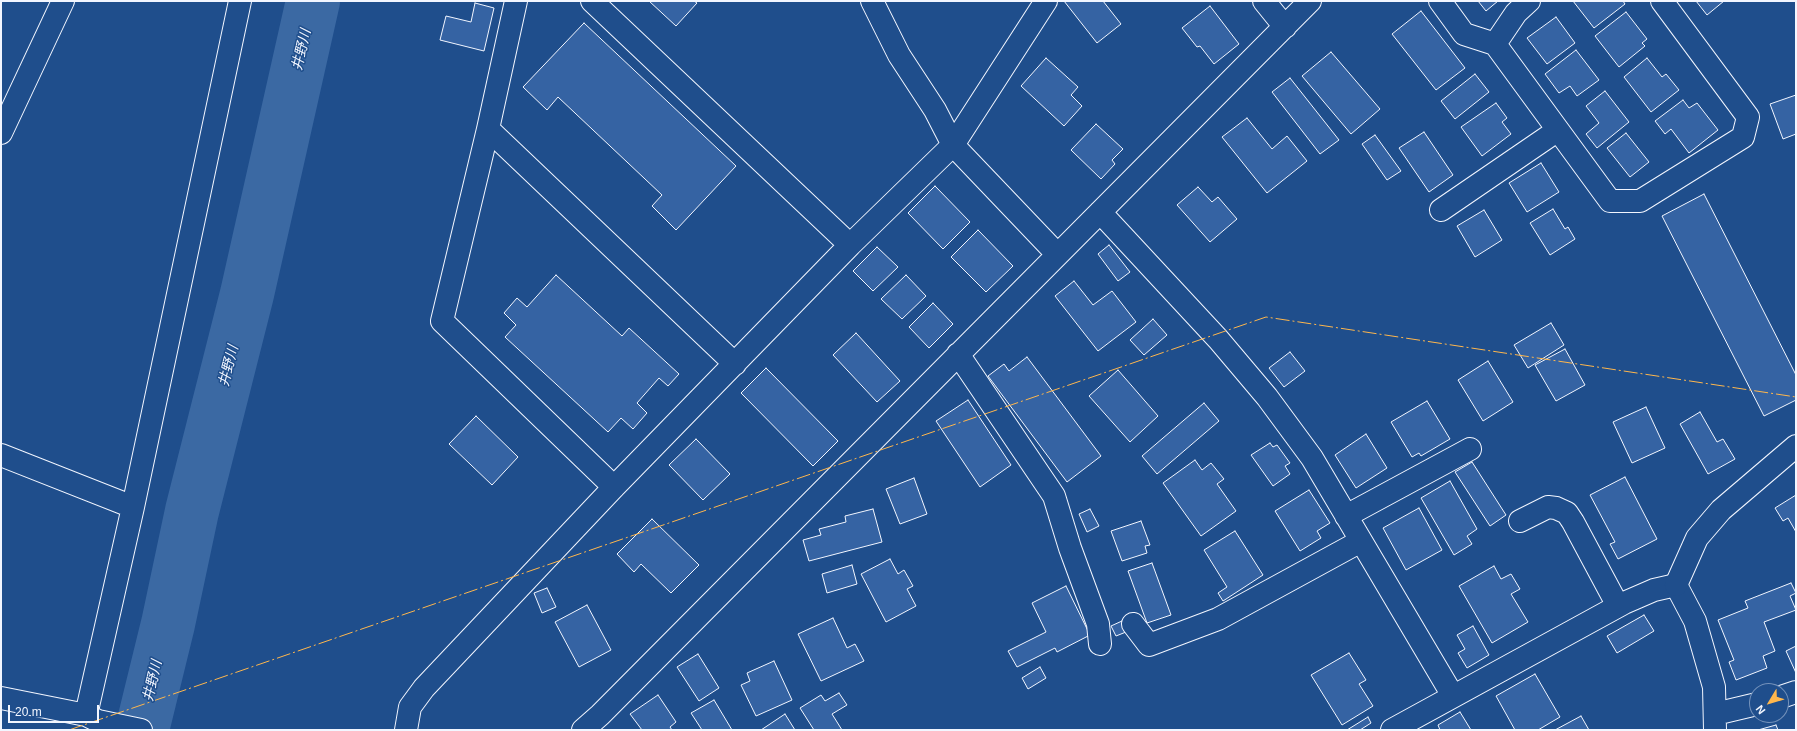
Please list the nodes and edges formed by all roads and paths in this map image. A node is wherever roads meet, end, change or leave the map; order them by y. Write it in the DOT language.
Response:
graph roads {
  1 [pos="63,1"];
  2 [pos="516,1"];
  3 [pos="592,1"];
  4 [pos="872,1"];
  5 [pos="1046,1"];
  6 [pos="1264,1"];
  7 [pos="1310,1"];
  8 [pos="1440,1"];
  9 [pos="1529,1"];
  10 [pos="1662,1"];
  11 [pos="233,4"];
  12 [pos="1285,27"];
  13 [pos="1495,44"];
  14 [pos="2,126"];
  15 [pos="488,129"];
  16 [pos="1558,130"];
  17 [pos="953,145"];
  18 [pos="1441,210"];
  19 [pos="1100,212"];
  20 [pos="850,245"];
  21 [pos="1057,254"];
  22 [pos="958,354"];
  23 [pos="735,364"];
  24 [pos="1796,446"];
  25 [pos="1470,449"];
  26 [pos="1,455"];
  27 [pos="614,487"];
  28 [pos="133,507"];
  29 [pos="1346,516"];
  30 [pos="1520,521"];
  31 [pos="1361,541"];
  32 [pos="1676,585"];
  33 [pos="1618,606"];
  34 [pos="1133,624"];
  35 [pos="1100,644"];
  36 [pos="1453,696"];
  37 [pos="1,698"];
  38 [pos="1749,707"];
  39 [pos="92,718"];
  40 [pos="1715,722"];
  41 [pos="605,723"];
  42 [pos="141,730"];
  43 [pos="406,730"];
  44 [pos="583,730"];
  45 [pos="1392,730"];
  1 -- 14 [label="street"];
  2 -- 15 [label="street"];
  3 -- 20 [label="street"];
  4 -- 17 [label="street"];
  5 -- 17 [label="street"];
  6 -- 12 [label="street"];
  7 -- 12 [label="street"];
  8 -- 13 [label="street"];
  9 -- 13 [label="street"];
  10 -- 16 [label="street"];
  11 -- 28 [label="street"];
  12 -- 19 [label="street"];
  13 -- 16 [label="street"];
  15 -- 23 [label="street"];
  15 -- 27 [label="street"];
  16 -- 18 [label="street"];
  17 -- 20 [label="street"];
  17 -- 21 [label="street"];
  19 -- 21 [label="street"];
  19 -- 29 [label="street"];
  20 -- 23 [label="street"];
  21 -- 22 [label="street"];
  22 -- 35 [label="street"];
  22 -- 41 [label="street"];
  23 -- 27 [label="street"];
  24 -- 32 [label="street"];
  25 -- 29 [label="street"];
  26 -- 28 [label="street"];
  27 -- 43 [label="street"];
  28 -- 39 [label="street"];
  29 -- 31 [label="street"];
  30 -- 33 [label="street"];
  31 -- 34 [label="street"];
  31 -- 36 [label="street"];
  32 -- 33 [label="street"];
  32 -- 40 [label="street"];
  33 -- 36 [label="street"];
  36 -- 45 [label="street"];
  37 -- 39 [label="street"];
  38 -- 40 [label="street"];
  39 -- 42 [label="street"];
  41 -- 44 [label="street"];
}
